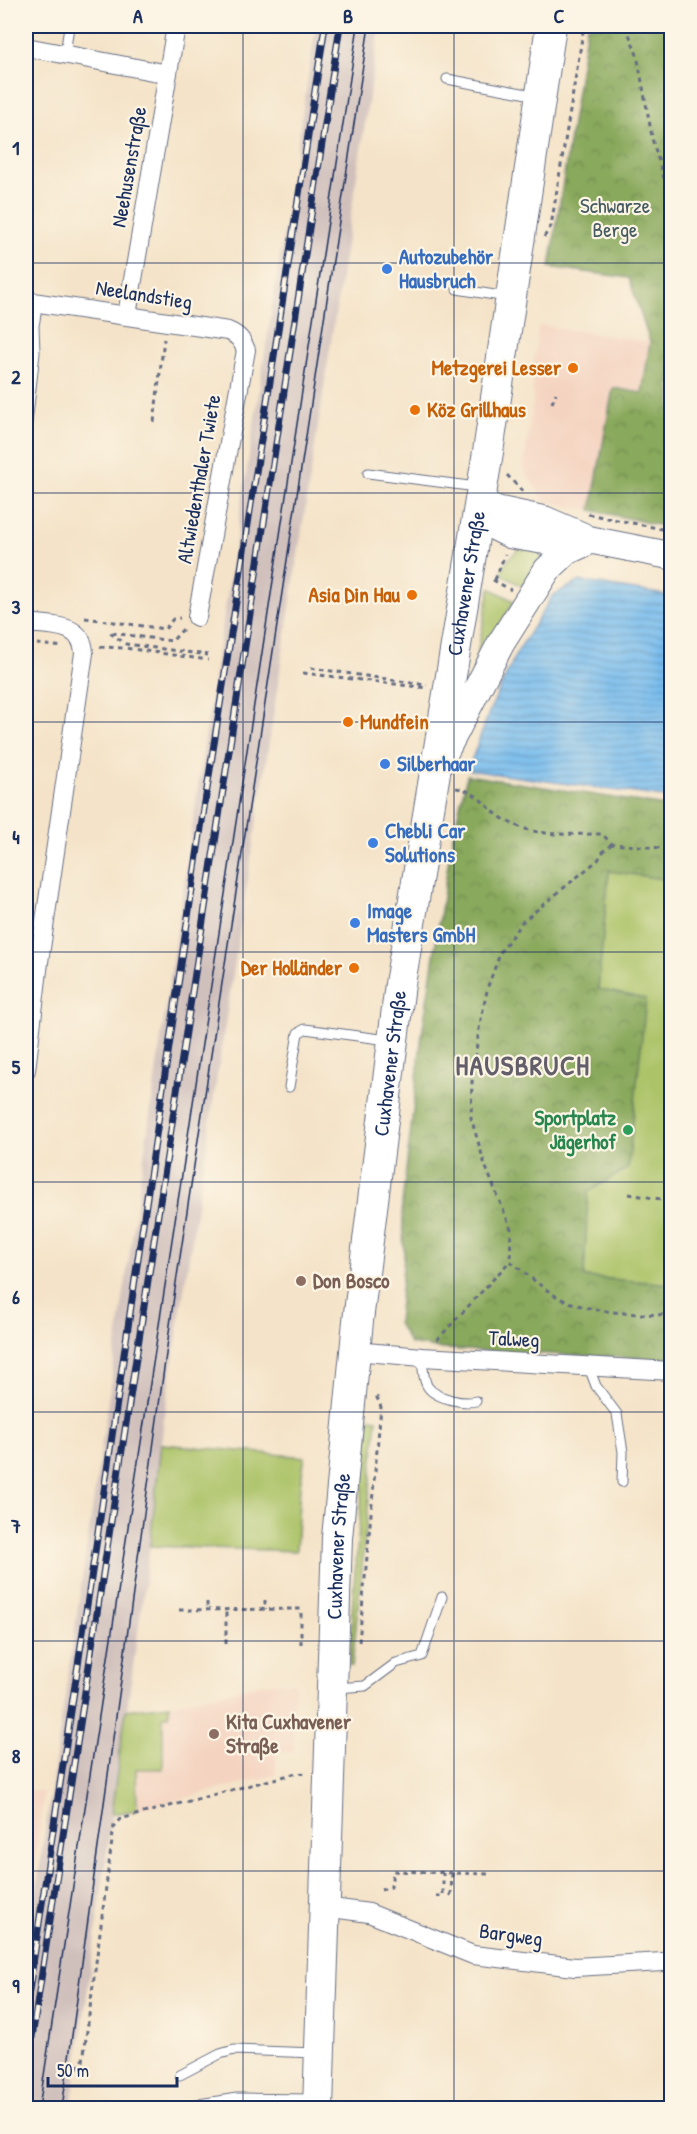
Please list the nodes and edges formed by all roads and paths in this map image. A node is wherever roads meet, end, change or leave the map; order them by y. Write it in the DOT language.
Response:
graph roads {
  1 [pos="69,26"];
  2 [pos="176,26"];
  3 [pos="551,26"];
  4 [pos="584,26"];
  5 [pos="626,26"];
  6 [pos="26,47"];
  7 [pos="65,55"];
  8 [pos="168,74"];
  9 [pos="447,79"];
  10 [pos="540,97"];
  11 [pos="672,204"];
  12 [pos="541,242"];
  13 [pos="457,289"];
  14 [pos="512,298"];
  15 [pos="32,302"];
  16 [pos="127,315"];
  17 [pos="166,322"];
  18 [pos="246,350"];
  19 [pos="556,393"];
  20 [pos="552,403"];
  21 [pos="154,422"];
  22 [pos="26,433"];
  23 [pos="488,452"];
  24 [pos="368,473"];
  25 [pos="526,496"];
  26 [pos="481,497"];
  27 [pos="584,513"];
  28 [pos="672,531"];
  29 [pos="591,540"];
  30 [pos="509,545"];
  31 [pos="672,556"];
  32 [pos="481,577"];
  33 [pos="512,590"];
  34 [pos="197,617"];
  35 [pos="84,618"];
  36 [pos="26,623"];
  37 [pos="26,642"];
  38 [pos="126,644"];
  39 [pos="80,647"];
  40 [pos="125,648"];
  41 [pos="311,668"];
  42 [pos="303,673"];
  43 [pos="449,691"];
  44 [pos="435,776"];
  45 [pos="612,844"];
  46 [pos="672,849"];
  47 [pos="393,1041"];
  48 [pos="26,1070"];
  49 [pos="289,1087"];
  50 [pos="629,1194"];
  51 [pos="672,1201"];
  52 [pos="510,1261"];
  53 [pos="672,1315"];
  54 [pos="354,1351"];
  55 [pos="422,1357"];
  56 [pos="588,1365"];
  57 [pos="672,1371"];
  58 [pos="476,1401"];
  59 [pos="381,1407"];
  60 [pos="622,1482"];
  61 [pos="442,1597"];
  62 [pos="264,1600"];
  63 [pos="207,1602"];
  64 [pos="179,1610"];
  65 [pos="226,1610"];
  66 [pos="265,1610"];
  67 [pos="196,1611"];
  68 [pos="207,1611"];
  69 [pos="196,1616"];
  70 [pos="226,1644"];
  71 [pos="301,1644"];
  72 [pos="358,1648"];
  73 [pos="331,1688"];
  74 [pos="328,1770"];
  75 [pos="443,1873"];
  76 [pos="452,1873"];
  77 [pos="487,1877"];
  78 [pos="381,1890"];
  79 [pos="456,1895"];
  80 [pos="436,1896"];
  81 [pos="324,1907"];
  82 [pos="663,1962"];
  83 [pos="320,2054"];
  84 [pos="77,2068"];
  85 [pos="180,2075"];
  86 [pos="199,2104"];
  87 [pos="318,2104"];
  1 -- 7 [label="lane"];
  2 -- 8 [label="street, Neehusenstraße"];
  3 -- 10 [label="main road, Cuxhavener Straße"];
  4 -- 12 [label="path"];
  5 -- 11 [label="path"];
  6 -- 7 [label="street"];
  7 -- 8 [label="street"];
  8 -- 16 [label="street, Neehusenstraße"];
  9 -- 10 [label="lane"];
  10 -- 14 [label="main road, Cuxhavener Straße"];
  13 -- 14 [label="lane"];
  14 -- 23 [label="main road, Cuxhavener Straße"];
  15 -- 16 [label="street, Neelandstieg"];
  15 -- 22 [label="lane"];
  16 -- 17 [label="street, Neelandstieg"];
  17 -- 18 [label="street, Neelandstieg"];
  17 -- 21 [label="path"];
  18 -- 34 [label="street, Altwiedenthaler Twiete"];
  19 -- 20 [label="path"];
  23 -- 25 [label="path"];
  23 -- 26 [label="main road, Cuxhavener Straße"];
  24 -- 26 [label="lane"];
  26 -- 29 [label="main road"];
  26 -- 32 [label="main road, Cuxhavener Straße"];
  27 -- 28 [label="path"];
  29 -- 31 [label="main road"];
  29 -- 44 [label="main road"];
  30 -- 32 [label="path"];
  32 -- 33 [label="path"];
  32 -- 43 [label="main road, Cuxhavener Straße"];
  34 -- 35 [label="path"];
  34 -- 38 [label="path"];
  36 -- 39 [label="street"];
  37 -- 39 [label="path"];
  38 -- 40 [label="path"];
  38 -- 40 [label="path"];
  39 -- 40 [label="path"];
  39 -- 48 [label="street"];
  41 -- 43 [label="path"];
  42 -- 43 [label="path"];
  43 -- 44 [label="main road, Cuxhavener Straße"];
  44 -- 45 [label="path"];
  44 -- 47 [label="main road, Cuxhavener Straße"];
  45 -- 46 [label="path"];
  45 -- 52 [label="path"];
  47 -- 49 [label="lane"];
  47 -- 54 [label="main road, Cuxhavener Straße"];
  50 -- 51 [label="path"];
  52 -- 53 [label="path"];
  52 -- 55 [label="path"];
  54 -- 55 [label="street, Talweg"];
  54 -- 73 [label="main road, Cuxhavener Straße"];
  55 -- 56 [label="street, Talweg"];
  55 -- 58 [label="lane"];
  56 -- 57 [label="street, Talweg"];
  56 -- 60 [label="lane"];
  59 -- 72 [label="path"];
  61 -- 73 [label="lane"];
  62 -- 66 [label="path"];
  63 -- 68 [label="path"];
  64 -- 67 [label="path"];
  65 -- 66 [label="path"];
  65 -- 68 [label="path"];
  65 -- 70 [label="path"];
  66 -- 71 [label="path"];
  67 -- 68 [label="path"];
  67 -- 69 [label="path"];
  73 -- 74 [label="main road, Cuxhavener Straße"];
  74 -- 81 [label="main road, Cuxhavener Straße"];
  74 -- 84 [label="path"];
  75 -- 76 [label="path"];
  75 -- 78 [label="path"];
  75 -- 80 [label="path"];
  76 -- 77 [label="path"];
  76 -- 79 [label="path"];
  81 -- 82 [label="street, Bargweg"];
  81 -- 83 [label="main road, Cuxhavener Straße"];
  83 -- 85 [label="lane"];
  83 -- 87 [label="main road, Cuxhavener Straße"];
  86 -- 87 [label="lane"];
}
